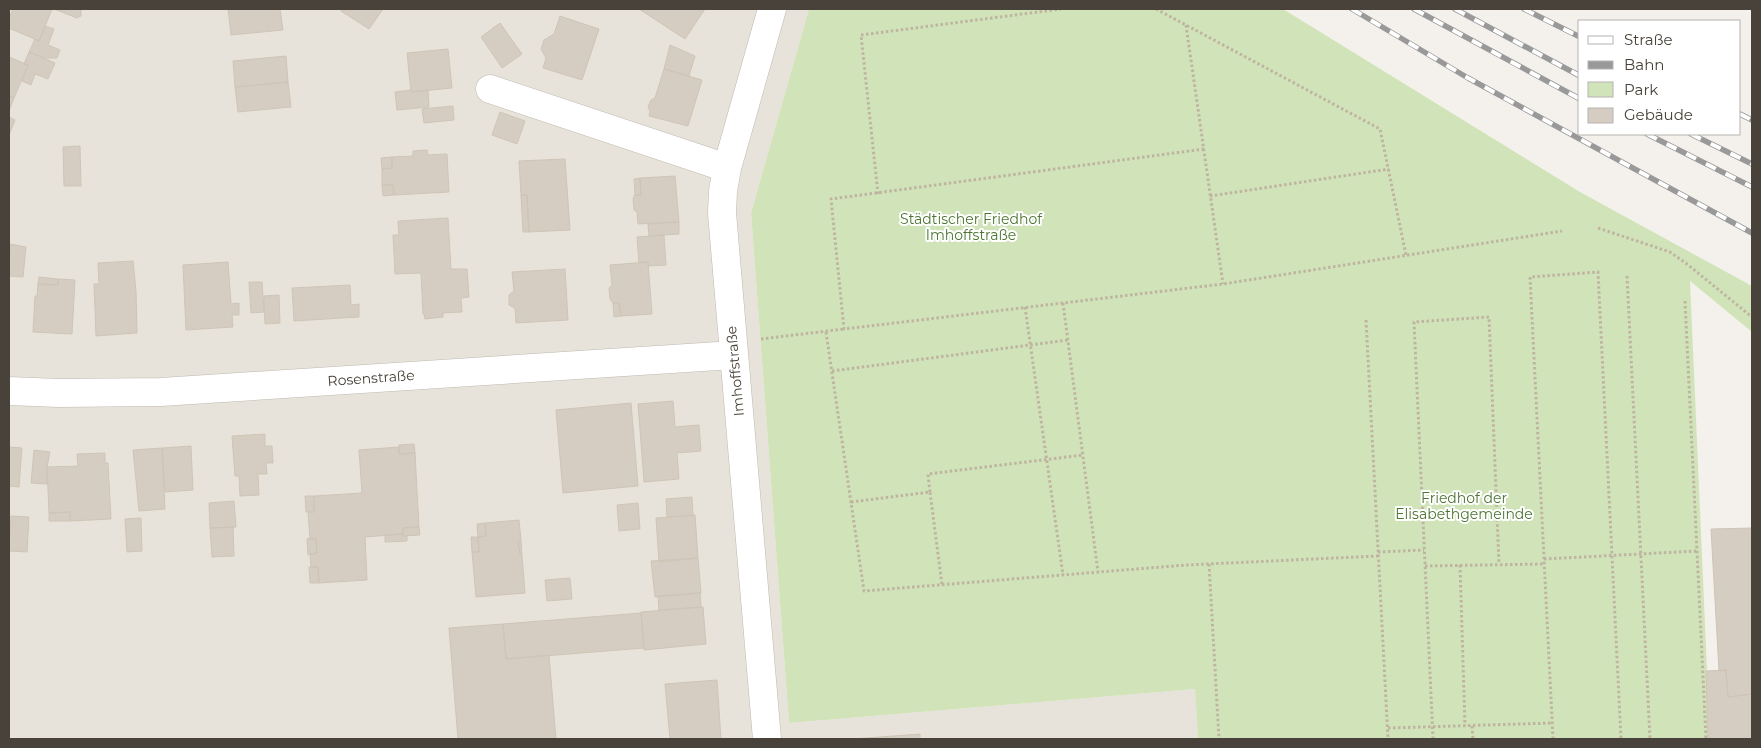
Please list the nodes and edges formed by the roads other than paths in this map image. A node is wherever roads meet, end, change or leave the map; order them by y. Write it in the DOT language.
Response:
graph roads {
  1 [pos="772,9"];
  2 [pos="490,89"];
  3 [pos="726,168"];
  4 [pos="733,349"];
  5 [pos="9,391"];
  6 [pos="767,739"];
  1 -- 3 [label="street, Imhoffstraße"];
  2 -- 3 [label="street"];
  3 -- 4 [label="street, Imhoffstraße"];
  4 -- 5 [label="street, Rosenstraße"];
  4 -- 6 [label="street, Imhoffstraße"];
}
